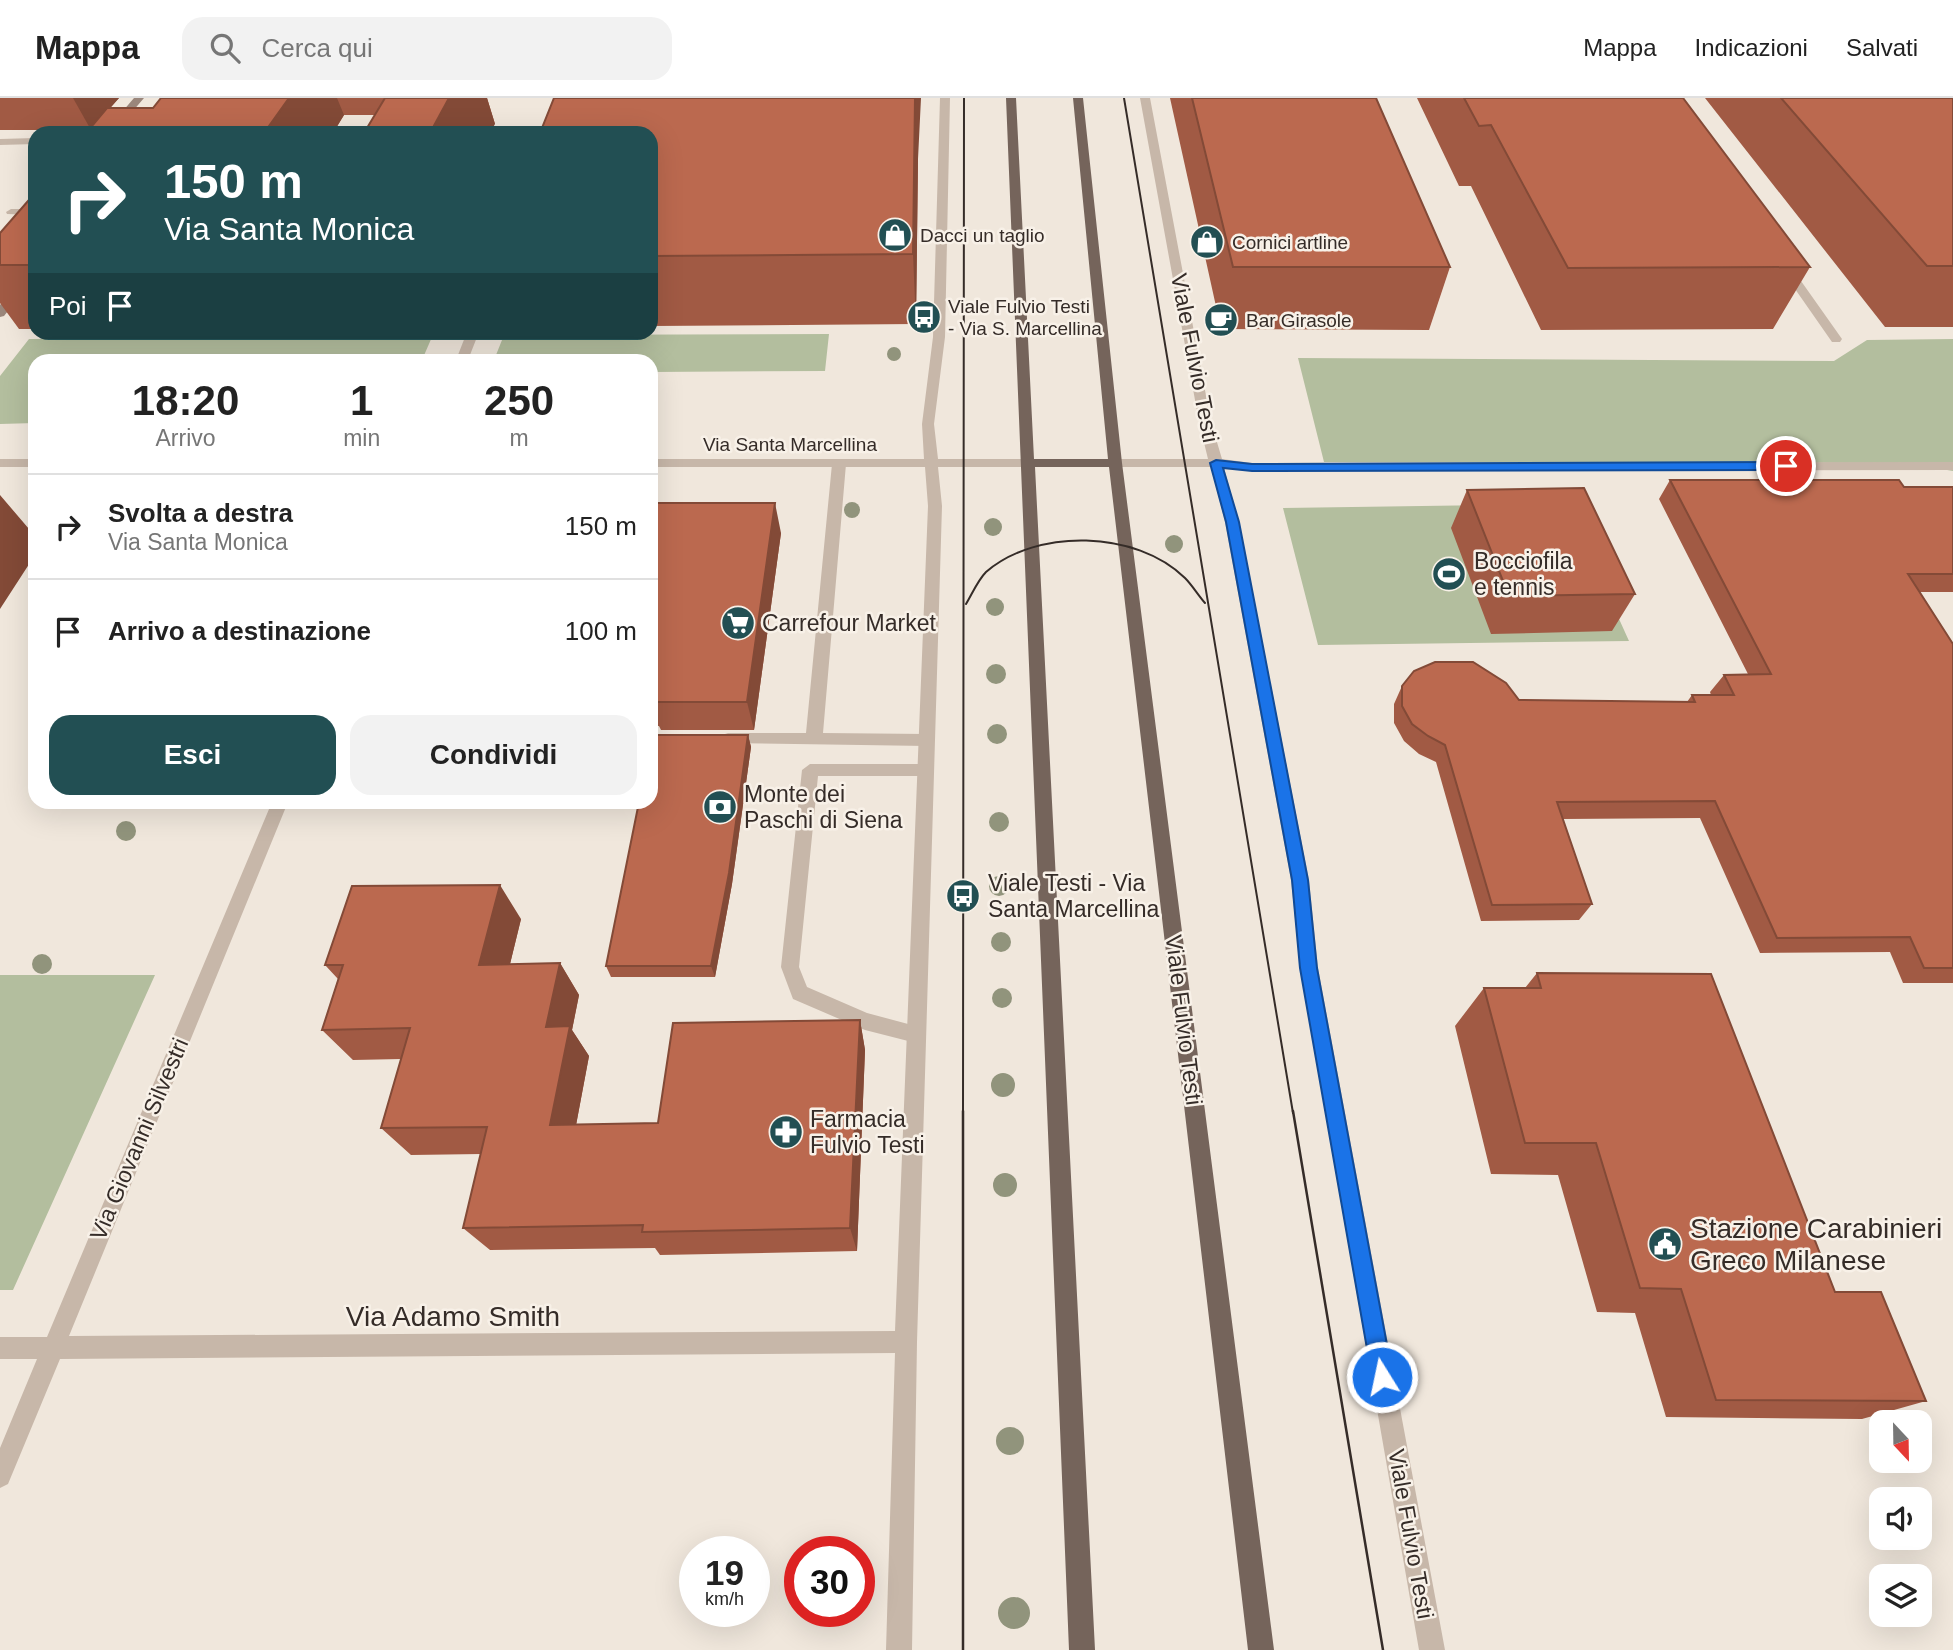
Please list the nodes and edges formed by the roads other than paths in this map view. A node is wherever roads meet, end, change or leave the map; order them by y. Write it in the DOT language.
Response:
graph roads {
  1 [pos="139,98"];
  2 [pos="945,98"];
  3 [pos="1011,98"];
  4 [pos="1078,98"];
  5 [pos="1146,98"];
  6 [pos="115,126"];
  7 [pos="28,141"];
  8 [pos="0,142"];
  9 [pos="11,212"];
  10 [pos="28,212"];
  11 [pos="1777,255"];
  12 [pos="28,279"];
  13 [pos="0,313"];
  14 [pos="1836,339"];
  15 [pos="0,463"];
  16 [pos="28,463"];
  17 [pos="658,463"];
  18 [pos="929,463"];
  19 [pos="1027,463"];
  20 [pos="1115,463"];
  21 [pos="1216,463"];
  22 [pos="839,464"];
  23 [pos="1953,466"];
  24 [pos="705,739"];
  25 [pos="814,739"];
  26 [pos="927,740"];
  27 [pos="925,771"];
  28 [pos="277,809"];
  29 [pos="916,1034"];
  30 [pos="906,1342"];
  31 [pos="0,1348"];
  32 [pos="53,1348"];
  33 [pos="0,1476"];
  34 [pos="899,1650"];
  35 [pos="1082,1650"];
  36 [pos="1261,1650"];
  37 [pos="1432,1650"];
  1 -- 6 [label="street"];
  2 -- 18 [label="street"];
  3 -- 19 [label="main road"];
  4 -- 20 [label="main road, Viale Fulvio Testi"];
  5 -- 21 [label="street, Viale Fulvio Testi"];
  7 -- 8 [label="street"];
  9 -- 10 [label="street"];
  11 -- 14 [label="street"];
  12 -- 13 [label="street"];
  15 -- 16 [label="street"];
  17 -- 22 [label="street, Via Santa Marcellina"];
  18 -- 19 [label="street, Via Santa Marcellina"];
  18 -- 22 [label="street, Via Santa Marcellina"];
  18 -- 26 [label="street"];
  19 -- 20 [label="main road"];
  19 -- 35 [label="main road"];
  20 -- 21 [label="street"];
  20 -- 36 [label="main road, Viale Fulvio Testi"];
  21 -- 23 [label="street"];
  21 -- 37 [label="street, Viale Fulvio Testi"];
  22 -- 25 [label="street"];
  24 -- 25 [label="street"];
  25 -- 26 [label="street"];
  26 -- 27 [label="street"];
  27 -- 29 [label="street"];
  27 -- 29 [label="street"];
  28 -- 32 [label="street, Via Giovanni Silvestri"];
  29 -- 30 [label="street"];
  30 -- 32 [label="street, Via Adamo Smith"];
  30 -- 34 [label="street"];
  31 -- 32 [label="street, Via Adamo Smith"];
  32 -- 33 [label="street, Via Giovanni Silvestri"];
}
